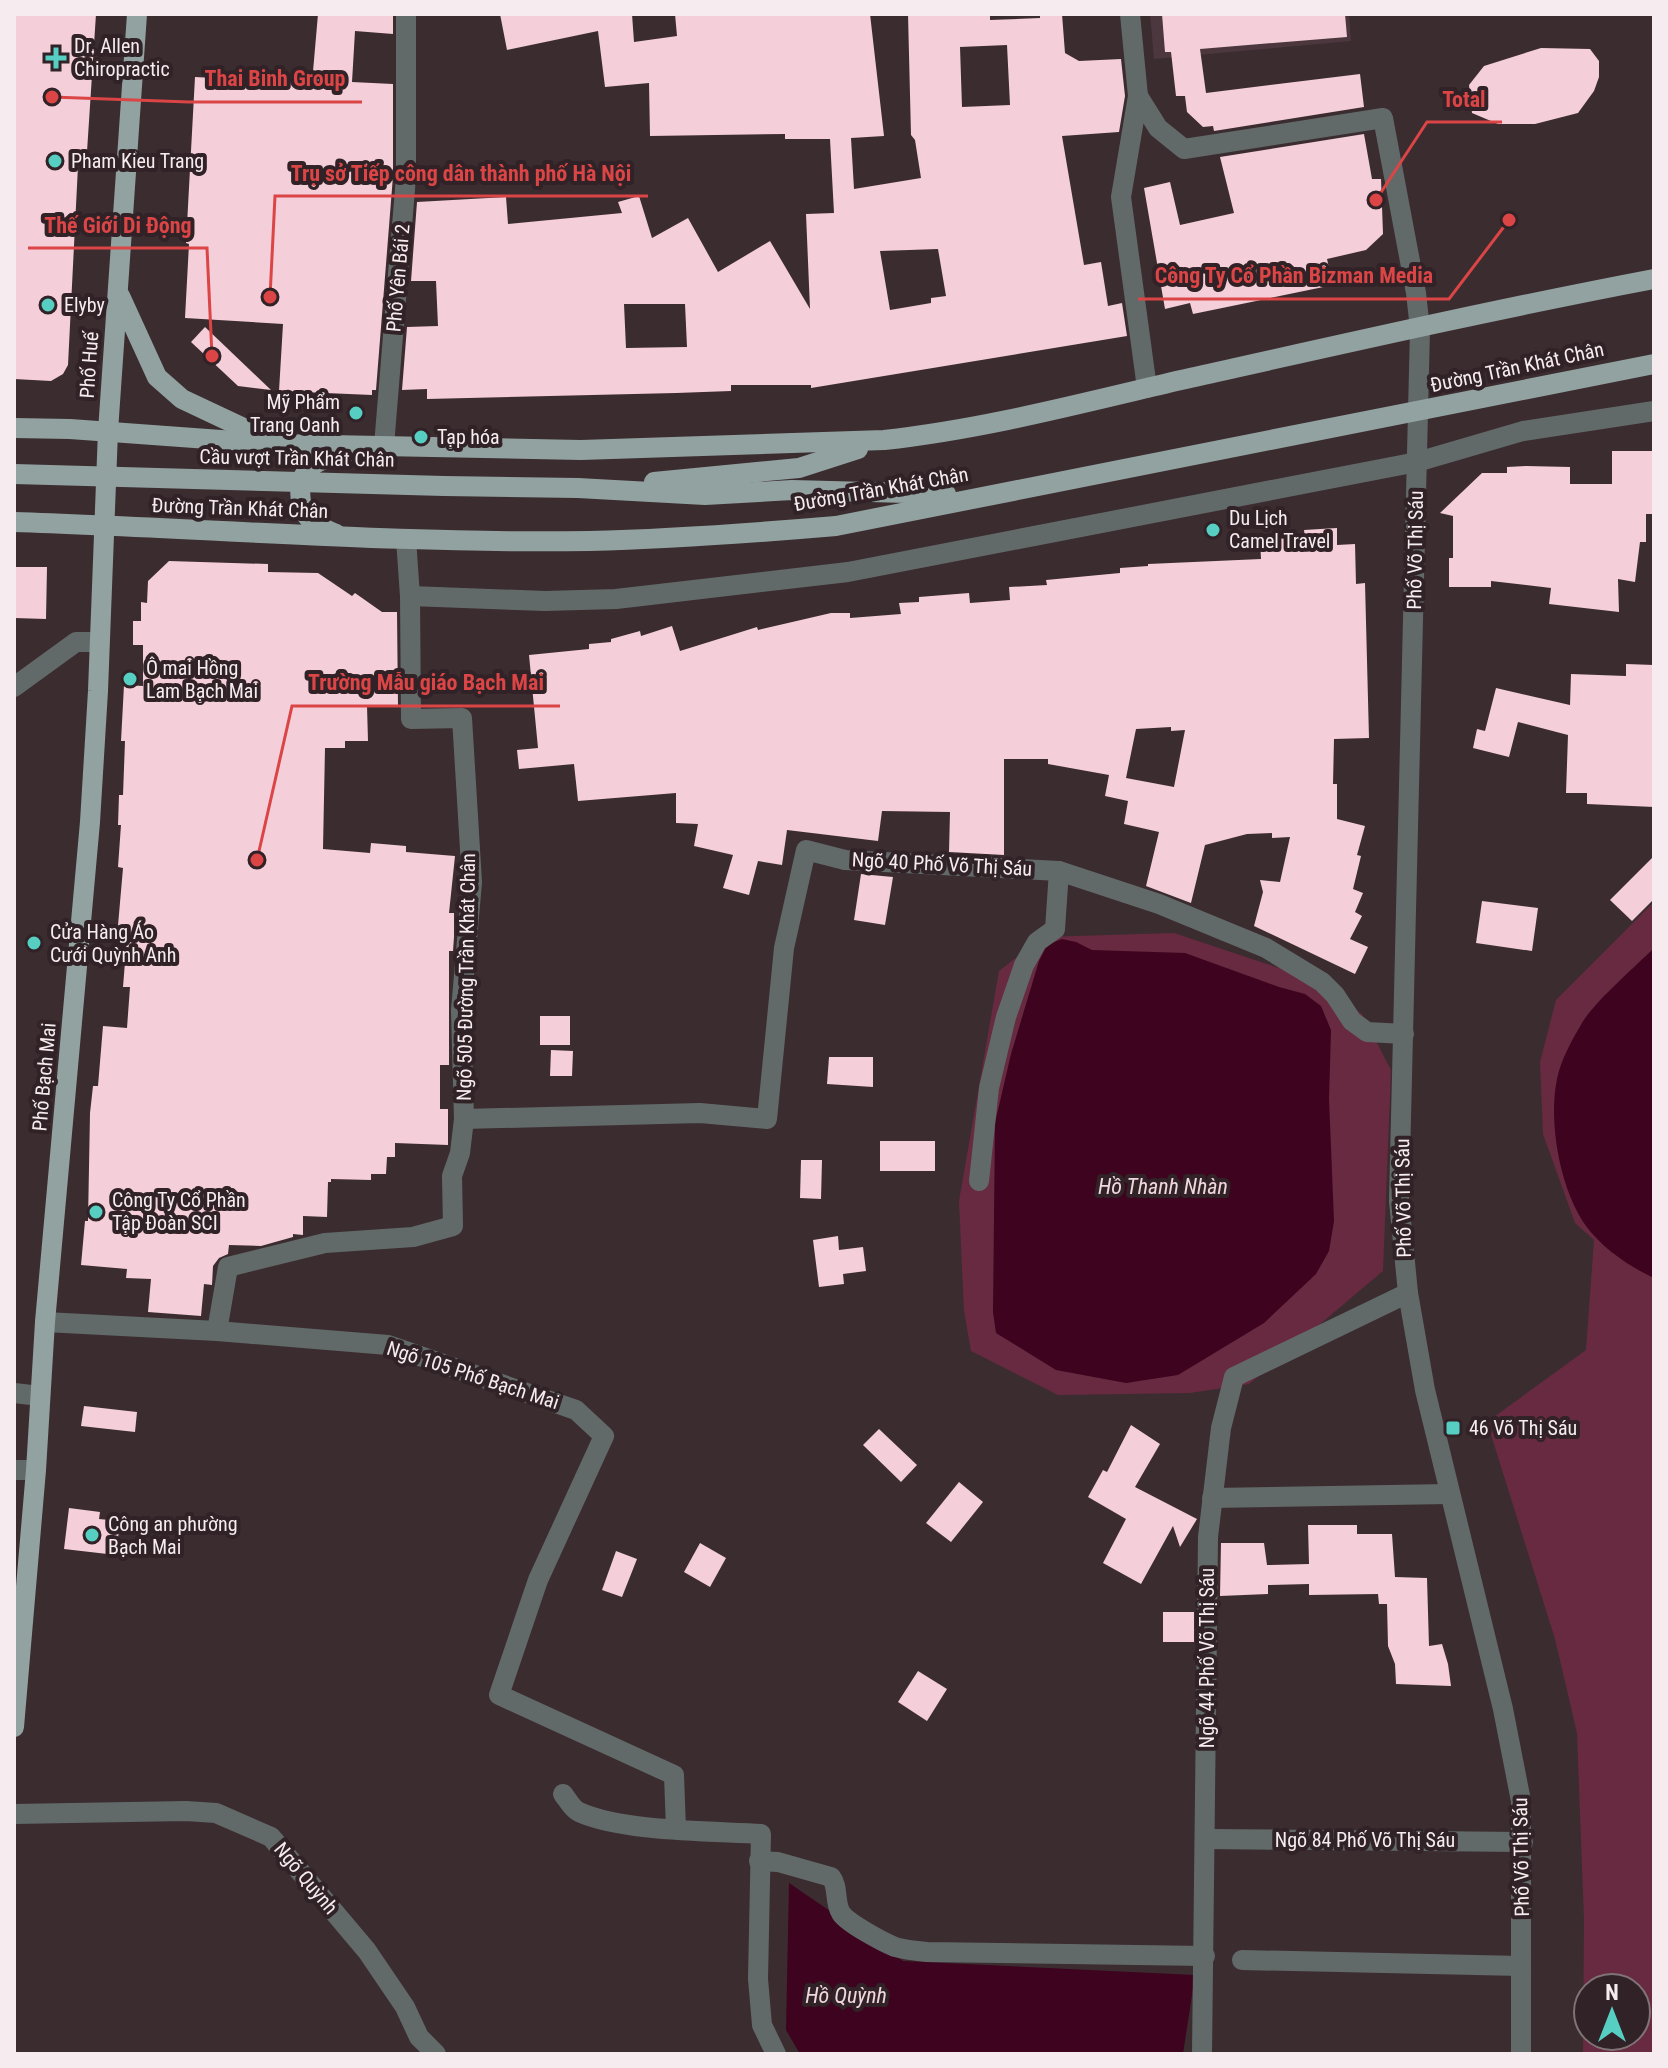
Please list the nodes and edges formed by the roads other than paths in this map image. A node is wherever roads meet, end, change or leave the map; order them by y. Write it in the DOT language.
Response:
graph roads {
  1 [pos="137,14"];
  2 [pos="406,14"];
  3 [pos="1130,14"];
  4 [pos="1138,96"];
  5 [pos="1654,279"];
  6 [pos="118,291"];
  7 [pos="1420,329"];
  8 [pos="1654,364"];
  9 [pos="1147,388"];
  10 [pos="1654,411"];
  11 [pos="1417,412"];
  12 [pos="14,428"];
  13 [pos="108,431"];
  14 [pos="884,440"];
  15 [pos="277,444"];
  16 [pos="384,446"];
  17 [pos="1417,462"];
  18 [pos="14,474"];
  19 [pos="578,488"];
  20 [pos="982,495"];
  21 [pos="14,522"];
  22 [pos="104,526"];
  23 [pos="340,536"];
  24 [pos="406,539"];
  25 [pos="410,596"];
  26 [pos="99,642"];
  27 [pos="14,687"];
  28 [pos="1059,871"];
  29 [pos="1404,1034"];
  30 [pos="464,1119"];
  31 [pos="979,1181"];
  32 [pos="1408,1293"];
  33 [pos="45,1322"];
  34 [pos="217,1331"];
  35 [pos="14,1393"];
  36 [pos="40,1396"];
  37 [pos="14,1470"];
  38 [pos="36,1470"];
  39 [pos="1449,1494"];
  40 [pos="1212,1498"];
  41 [pos="14,1727"];
  42 [pos="563,1794"];
  43 [pos="14,1814"];
  44 [pos="676,1829"];
  45 [pos="1206,1839"];
  46 [pos="1523,1842"];
  47 [pos="759,1861"];
  48 [pos="1205,1956"];
  49 [pos="1242,1960"];
  50 [pos="1521,1966"];
  51 [pos="436,2054"];
  52 [pos="776,2054"];
  53 [pos="1202,2054"];
  54 [pos="1521,2054"];
  1 -- 6 [label="main road, Phố Huế"];
  2 -- 16 [label="street, Phố Yên Bái 2"];
  3 -- 4 [label="street"];
  4 -- 7 [label="street, Phố Võ Thị Sáu"];
  4 -- 9 [label="street"];
  5 -- 7 [label="main road"];
  6 -- 13 [label="main road, Phố Huế"];
  6 -- 15 [label="main road"];
  7 -- 9 [label="main road"];
  7 -- 11 [label="street, Phố Võ Thị Sáu"];
  8 -- 11 [label="main road, Đường Trần Khát Chân"];
  9 -- 14 [label="main road"];
  10 -- 17 [label="street"];
  11 -- 17 [label="street, Phố Võ Thị Sáu"];
  11 -- 20 [label="main road, Đường Trần Khát Chân"];
  12 -- 13 [label="main road"];
  13 -- 15 [label="main road"];
  13 -- 22 [label="main road, Phố Bạch Mai"];
  14 -- 16 [label="main road"];
  14 -- 19 [label="main road, Cầu vượt Trần Khát Chân"];
  15 -- 16 [label="main road"];
  16 -- 23 [label="main road"];
  17 -- 25 [label="street"];
  17 -- 29 [label="street, Phố Võ Thị Sáu"];
  18 -- 19 [label="main road, Cầu vượt Trần Khát Chân, bridge"];
  19 -- 20 [label="main road, Cầu vượt Trần Khát Chân"];
  20 -- 24 [label="main road, Đường Trần Khát Chân"];
  21 -- 22 [label="main road, Đường Trần Khát Chân"];
  22 -- 23 [label="main road, Đường Trần Khát Chân"];
  22 -- 26 [label="main road, Phố Bạch Mai"];
  23 -- 24 [label="main road, Đường Trần Khát Chân"];
  24 -- 25 [label="street, Ngõ 505 Đường Trần Khát Chân"];
  25 -- 30 [label="street, Ngõ 505 Đường Trần Khát Chân"];
  26 -- 27 [label="street"];
  26 -- 33 [label="main road, Phố Bạch Mai"];
  28 -- 29 [label="street, Ngõ 40 Phố Võ Thị Sáu"];
  28 -- 30 [label="street, Ngõ 40 Phố Võ Thị Sáu"];
  28 -- 31 [label="street"];
  29 -- 32 [label="street, Phố Võ Thị Sáu"];
  30 -- 34 [label="street, Ngõ 505 Đường Trần Khát Chân"];
  32 -- 39 [label="street, Phố Võ Thị Sáu"];
  32 -- 40 [label="street, Ngõ 44 Phố Võ Thị Sáu"];
  33 -- 34 [label="street, Ngõ 105 Phố Bạch Mai"];
  33 -- 36 [label="main road, Phố Bạch Mai"];
  34 -- 44 [label="street, Ngõ 105 Phố Bạch Mai"];
  35 -- 36 [label="street"];
  36 -- 38 [label="main road, Phố Bạch Mai"];
  37 -- 38 [label="street"];
  38 -- 41 [label="main road, Phố Bạch Mai"];
  39 -- 40 [label="street"];
  39 -- 46 [label="street, Phố Võ Thị Sáu"];
  40 -- 45 [label="street, Ngõ 44 Phố Võ Thị Sáu"];
  42 -- 44 [label="street"];
  43 -- 51 [label="street, Ngõ Quỳnh"];
  44 -- 47 [label="street"];
  45 -- 46 [label="street, Ngõ 84 Phố Võ Thị Sáu"];
  45 -- 48 [label="street, Ngõ 44 Phố Võ Thị Sáu"];
  46 -- 50 [label="street, Phố Võ Thị Sáu"];
  47 -- 48 [label="street"];
  47 -- 52 [label="street"];
  48 -- 53 [label="street, Ngõ 44 Phố Võ Thị Sáu"];
  49 -- 50 [label="street"];
  50 -- 54 [label="street, Phố Võ Thị Sáu"];
}
